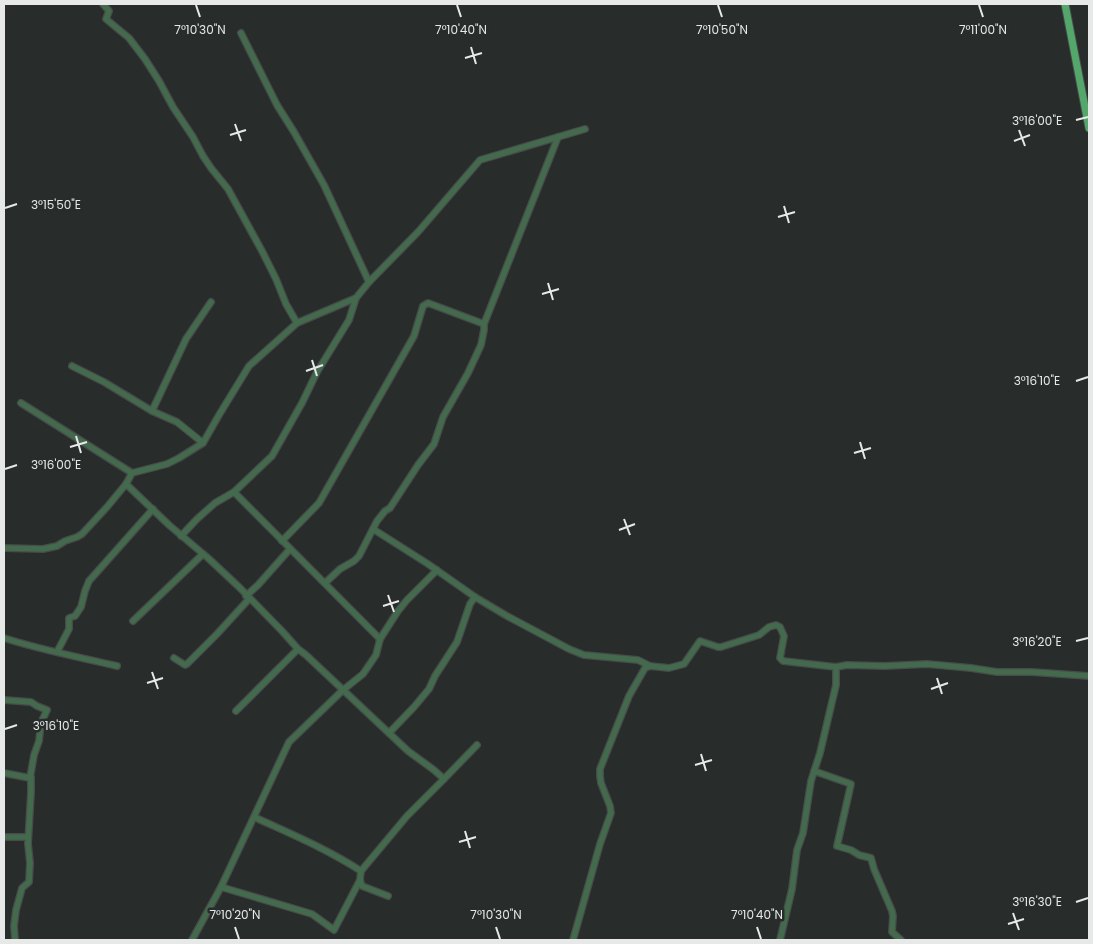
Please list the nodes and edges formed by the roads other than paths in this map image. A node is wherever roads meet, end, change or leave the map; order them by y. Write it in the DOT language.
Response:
graph roads {
  1 [pos="103,4"];
  2 [pos="1065,4"];
  3 [pos="241,33"];
  4 [pos="1089,128"];
  5 [pos="585,129"];
  6 [pos="558,137"];
  7 [pos="370,282"];
  8 [pos="356,298"];
  9 [pos="211,302"];
  10 [pos="297,323"];
  11 [pos="484,324"];
  12 [pos="72,366"];
  13 [pos="21,403"];
  14 [pos="152,411"];
  15 [pos="203,443"];
  16 [pos="132,473"];
  17 [pos="126,484"];
  18 [pos="234,492"];
  19 [pos="153,509"];
  20 [pos="373,529"];
  21 [pos="182,536"];
  22 [pos="282,541"];
  23 [pos="4,548"];
  24 [pos="290,549"];
  25 [pos="203,554"];
  26 [pos="437,570"];
  27 [pos="325,583"];
  28 [pos="248,597"];
  29 [pos="475,597"];
  30 [pos="133,621"];
  31 [pos="4,638"];
  32 [pos="380,639"];
  33 [pos="298,649"];
  34 [pos="57,652"];
  35 [pos="174,658"];
  36 [pos="117,666"];
  37 [pos="650,666"];
  38 [pos="836,667"];
  39 [pos="1089,676"];
  40 [pos="343,690"];
  41 [pos="4,700"];
  42 [pos="236,711"];
  43 [pos="389,734"];
  44 [pos="477,746"];
  45 [pos="814,771"];
  46 [pos="4,773"];
  47 [pos="30,778"];
  48 [pos="444,779"];
  49 [pos="254,817"];
  50 [pos="4,837"];
  51 [pos="28,837"];
  52 [pos="361,871"];
  53 [pos="360,880"];
  54 [pos="221,887"];
  55 [pos="388,896"];
  56 [pos="15,940"];
  57 [pos="192,940"];
  58 [pos="573,940"];
  59 [pos="780,940"];
  60 [pos="901,940"];
  1 -- 10 [label="street"];
  2 -- 4 [label="main road"];
  3 -- 7 [label="street"];
  5 -- 6 [label="street"];
  6 -- 7 [label="street"];
  6 -- 11 [label="street"];
  7 -- 8 [label="street"];
  8 -- 10 [label="street"];
  8 -- 18 [label="street"];
  9 -- 14 [label="street"];
  10 -- 15 [label="street"];
  11 -- 20 [label="street"];
  11 -- 22 [label="street"];
  12 -- 14 [label="street"];
  13 -- 16 [label="street"];
  14 -- 15 [label="street"];
  15 -- 16 [label="street"];
  16 -- 17 [label="street"];
  17 -- 19 [label="street"];
  17 -- 23 [label="street"];
  18 -- 21 [label="street"];
  18 -- 22 [label="street"];
  19 -- 21 [label="street"];
  19 -- 34 [label="street"];
  20 -- 26 [label="street"];
  20 -- 27 [label="street"];
  21 -- 25 [label="street"];
  22 -- 24 [label="street"];
  24 -- 27 [label="street"];
  24 -- 28 [label="street"];
  25 -- 28 [label="street"];
  25 -- 30 [label="street"];
  26 -- 29 [label="street"];
  26 -- 32 [label="street"];
  27 -- 32 [label="street"];
  28 -- 33 [label="street"];
  28 -- 35 [label="street"];
  29 -- 37 [label="street"];
  29 -- 43 [label="street"];
  31 -- 34 [label="street"];
  32 -- 40 [label="street"];
  33 -- 40 [label="street"];
  33 -- 42 [label="street"];
  34 -- 36 [label="street"];
  37 -- 38 [label="street"];
  37 -- 58 [label="street"];
  38 -- 39 [label="street"];
  38 -- 45 [label="street"];
  40 -- 43 [label="street"];
  40 -- 49 [label="street"];
  41 -- 47 [label="street"];
  43 -- 48 [label="street"];
  44 -- 48 [label="street"];
  45 -- 59 [label="street"];
  45 -- 60 [label="street"];
  46 -- 47 [label="street"];
  47 -- 51 [label="street"];
  48 -- 52 [label="street"];
  49 -- 52 [label="street"];
  49 -- 54 [label="street"];
  50 -- 51 [label="street"];
  51 -- 56 [label="street"];
  52 -- 53 [label="street"];
  53 -- 54 [label="street"];
  53 -- 55 [label="street"];
  54 -- 57 [label="street"];
}
